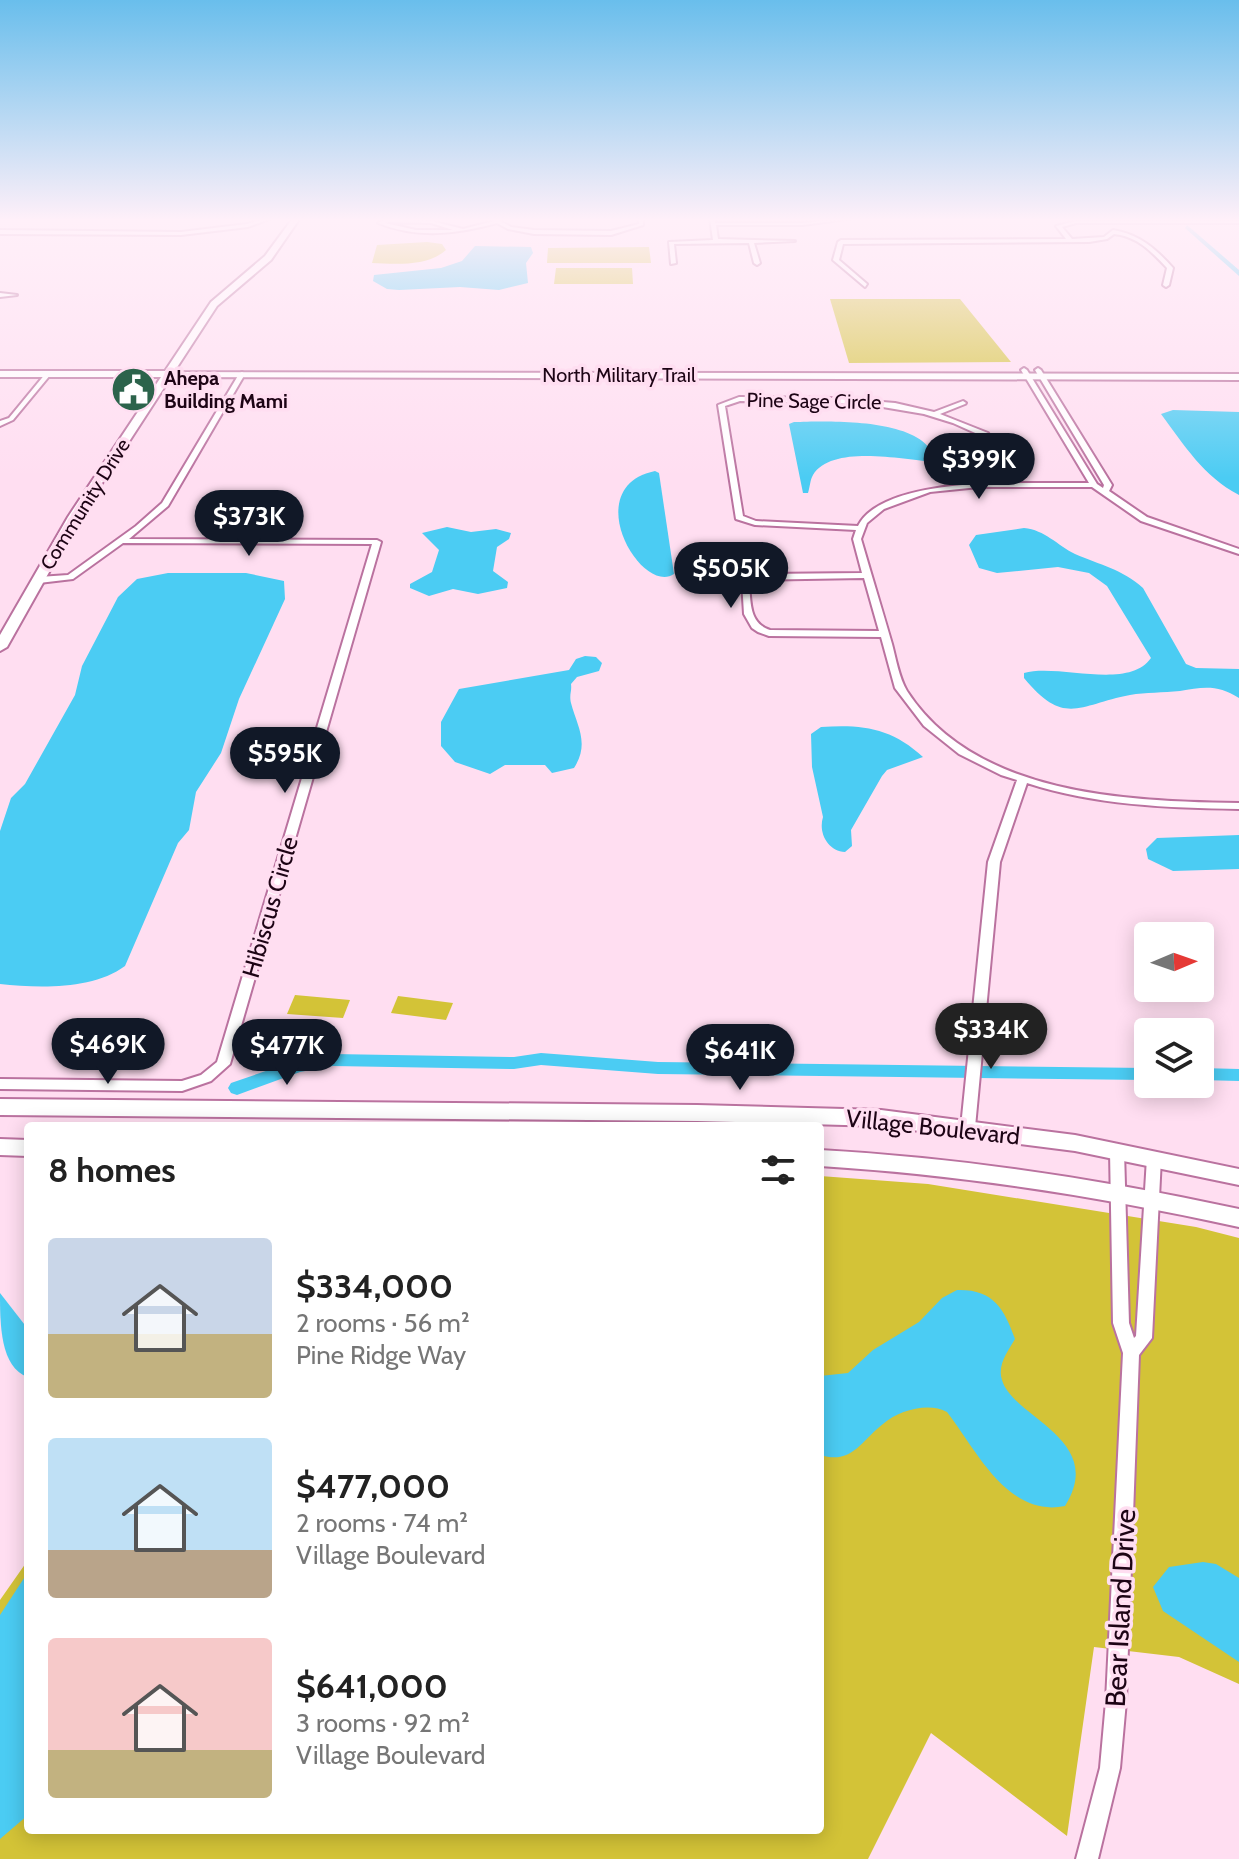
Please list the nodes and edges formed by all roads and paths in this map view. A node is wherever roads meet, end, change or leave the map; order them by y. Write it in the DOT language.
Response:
graph roads {
  1 [pos="213,305"];
  2 [pos="0,367"];
  3 [pos="170,370"];
  4 [pos="1239,370"];
  5 [pos="598,371"];
  6 [pos="1033,373"];
  7 [pos="0,374"];
  8 [pos="48,374"];
  9 [pos="242,374"];
  10 [pos="1239,377"];
  11 [pos="963,403"];
  12 [pos="932,415"];
  13 [pos="0,424"];
  14 [pos="1013,485"];
  15 [pos="1094,485"];
  16 [pos="1105,491"];
  17 [pos="859,528"];
  18 [pos="121,541"];
  19 [pos="1239,552"];
  20 [pos="866,575"];
  21 [pos="39,580"];
  22 [pos="883,634"];
  23 [pos="0,647"];
  24 [pos="1023,778"];
  25 [pos="1239,806"];
  26 [pos="0,1084"];
  27 [pos="0,1107"];
  28 [pos="214,1118"];
  29 [pos="968,1127"];
  30 [pos="0,1147"];
  31 [pos="24,1148"];
  32 [pos="1117,1151"];
  33 [pos="824,1158"];
  34 [pos="1154,1158"];
  35 [pos="1239,1177"];
  36 [pos="1118,1191"];
  37 [pos="1154,1198"];
  38 [pos="1239,1218"];
  39 [pos="1131,1353"];
  40 [pos="1087,1859"];
  1 -- 3 [label="main road, Community Drive"];
  2 -- 3 [label="main road, North Military Trail"];
  3 -- 5 [label="main road, North Military Trail"];
  3 -- 8 [label="main road, North Military Trail"];
  3 -- 9 [label="main road, North Military Trail"];
  3 -- 21 [label="main road, Community Drive"];
  4 -- 6 [label="main road, North Military Trail"];
  5 -- 6 [label="main road, North Military Trail"];
  5 -- 9 [label="main road, North Military Trail"];
  6 -- 10 [label="main road, North Military Trail"];
  6 -- 15 [label="street"];
  6 -- 16 [label="street"];
  7 -- 8 [label="main road, North Military Trail"];
  8 -- 13 [label="street"];
  9 -- 18 [label="street"];
  11 -- 12 [label="street"];
  12 -- 14 [label="street, Pine Sage Circle"];
  12 -- 17 [label="street, Pine Sage Circle"];
  14 -- 15 [label="street"];
  14 -- 17 [label="street"];
  15 -- 16 [label="street"];
  16 -- 19 [label="street"];
  17 -- 20 [label="street"];
  18 -- 21 [label="street"];
  18 -- 26 [label="street, Hibiscus Circle"];
  20 -- 22 [label="street"];
  20 -- 22 [label="street"];
  21 -- 23 [label="main road, Community Drive"];
  22 -- 24 [label="street"];
  24 -- 25 [label="street"];
  24 -- 29 [label="street"];
  27 -- 28 [label="main road, Village Boulevard"];
  28 -- 29 [label="main road, Village Boulevard"];
  29 -- 32 [label="main road, Village Boulevard"];
  30 -- 31 [label="main road"];
  32 -- 34 [label="main road, Village Boulevard"];
  32 -- 36 [label="street, Bear Island Drive"];
  33 -- 36 [label="main road, Village Boulevard"];
  34 -- 35 [label="main road, Village Boulevard"];
  34 -- 37 [label="street, Bear Island Drive"];
  36 -- 37 [label="main road, Village Boulevard"];
  36 -- 39 [label="street, Bear Island Drive"];
  37 -- 38 [label="main road, Village Boulevard"];
  37 -- 39 [label="street, Bear Island Drive"];
  39 -- 40 [label="street, Bear Island Drive"];
}
